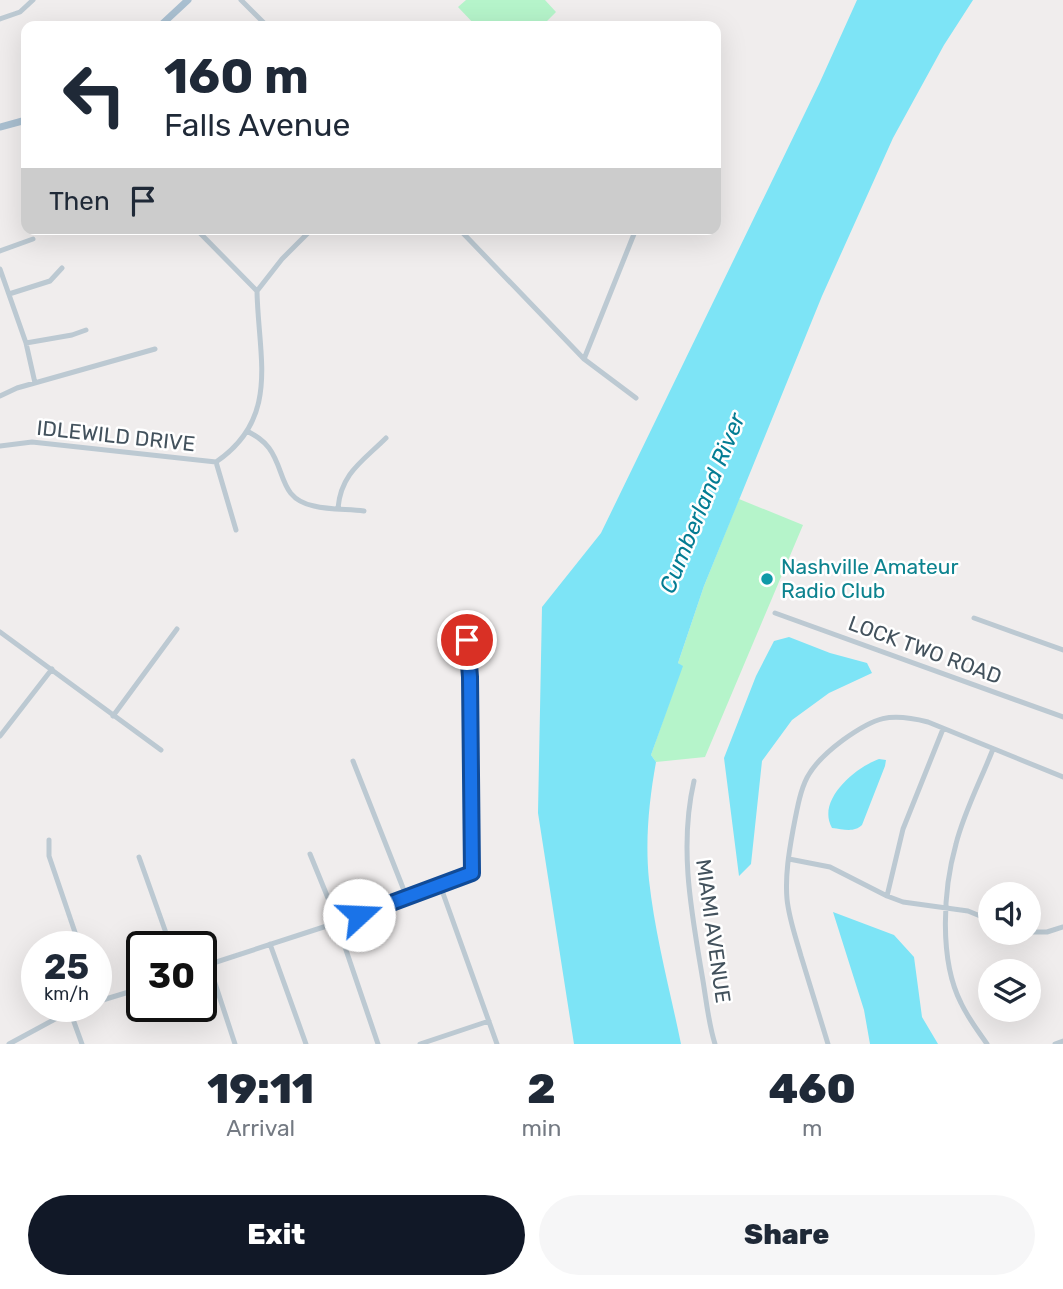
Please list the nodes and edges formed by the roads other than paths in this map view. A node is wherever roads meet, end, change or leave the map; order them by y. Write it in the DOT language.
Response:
graph roads {
  1 [pos="33,0"];
  2 [pos="188,0"];
  3 [pos="241,0"];
  4 [pos="0,19"];
  5 [pos="165,21"];
  6 [pos="262,21"];
  7 [pos="21,121"];
  8 [pos="0,127"];
  9 [pos="202,235"];
  10 [pos="306,235"];
  11 [pos="465,235"];
  12 [pos="634,235"];
  13 [pos="33,239"];
  14 [pos="0,251"];
  15 [pos="62,268"];
  16 [pos="0,270"];
  17 [pos="9,294"];
  18 [pos="257,295"];
  19 [pos="86,330"];
  20 [pos="26,343"];
  21 [pos="155,349"];
  22 [pos="584,359"];
  23 [pos="35,383"];
  24 [pos="0,396"];
  25 [pos="636,398"];
  26 [pos="247,431"];
  27 [pos="386,438"];
  28 [pos="0,446"];
  29 [pos="216,462"];
  30 [pos="338,508"];
  31 [pos="364,511"];
  32 [pos="236,530"];
  33 [pos="775,612"];
  34 [pos="974,618"];
  35 [pos="177,629"];
  36 [pos="0,632"];
  37 [pos="467,640"];
  38 [pos="1063,650"];
  39 [pos="52,669"];
  40 [pos="113,716"];
  41 [pos="1063,717"];
  42 [pos="943,729"];
  43 [pos="0,736"];
  44 [pos="993,749"];
  45 [pos="161,750"];
  46 [pos="353,761"];
  47 [pos="1063,777"];
  48 [pos="694,781"];
  49 [pos="49,840"];
  50 [pos="310,854"];
  51 [pos="139,858"];
  52 [pos="789,859"];
  53 [pos="440,886"];
  54 [pos="887,897"];
  55 [pos="407,898"];
  56 [pos="947,909"];
  57 [pos="978,915"];
  58 [pos="336,923"];
  59 [pos="1063,927"];
  60 [pos="75,931"];
  61 [pos="165,931"];
  62 [pos="1041,932"];
  63 [pos="270,944"];
  64 [pos="217,962"];
  65 [pos="217,988"];
  66 [pos="489,1021"];
  67 [pos="50,1022"];
  68 [pos="74,1022"];
  69 [pos="1063,1041"];
  70 [pos="9,1044"];
  71 [pos="82,1044"];
  72 [pos="236,1044"];
  73 [pos="306,1044"];
  74 [pos="378,1044"];
  75 [pos="420,1044"];
  76 [pos="497,1044"];
  77 [pos="715,1044"];
  78 [pos="828,1044"];
  79 [pos="987,1044"];
  80 [pos="1055,1044"];
  1 -- 4 [label="street"];
  2 -- 5 [label="main road"];
  3 -- 6 [label="street"];
  7 -- 8 [label="main road"];
  9 -- 18 [label="street"];
  10 -- 18 [label="street"];
  11 -- 22 [label="street"];
  12 -- 22 [label="street"];
  13 -- 14 [label="street"];
  15 -- 17 [label="street"];
  16 -- 17 [label="street"];
  17 -- 20 [label="street"];
  18 -- 26 [label="street, IDLEWILD DRIVE"];
  19 -- 20 [label="street"];
  20 -- 23 [label="street"];
  21 -- 23 [label="street"];
  22 -- 25 [label="street"];
  23 -- 24 [label="street"];
  26 -- 29 [label="street, IDLEWILD DRIVE"];
  26 -- 30 [label="street"];
  27 -- 30 [label="street"];
  28 -- 29 [label="street, IDLEWILD DRIVE"];
  29 -- 32 [label="street"];
  30 -- 31 [label="street"];
  33 -- 41 [label="street, LOCK TWO ROAD"];
  34 -- 38 [label="street"];
  35 -- 40 [label="street"];
  36 -- 39 [label="street"];
  37 -- 53 [label="street"];
  39 -- 40 [label="street"];
  39 -- 43 [label="street"];
  40 -- 45 [label="street"];
  42 -- 44 [label="street"];
  42 -- 52 [label="street"];
  42 -- 54 [label="street"];
  44 -- 47 [label="street"];
  44 -- 56 [label="street"];
  46 -- 55 [label="street"];
  48 -- 77 [label="street, MIAMI AVENUE"];
  49 -- 60 [label="street"];
  50 -- 58 [label="street"];
  51 -- 61 [label="street"];
  52 -- 54 [label="street"];
  52 -- 78 [label="street"];
  53 -- 55 [label="street"];
  53 -- 66 [label="street"];
  54 -- 56 [label="street"];
  55 -- 58 [label="street"];
  56 -- 57 [label="street"];
  56 -- 79 [label="street"];
  58 -- 63 [label="street"];
  58 -- 74 [label="street"];
  59 -- 62 [label="street"];
  63 -- 64 [label="street"];
  63 -- 73 [label="street"];
  65 -- 72 [label="street"];
  66 -- 75 [label="street"];
  66 -- 76 [label="street"];
  67 -- 70 [label="street"];
  68 -- 71 [label="street"];
  69 -- 80 [label="street"];
}
